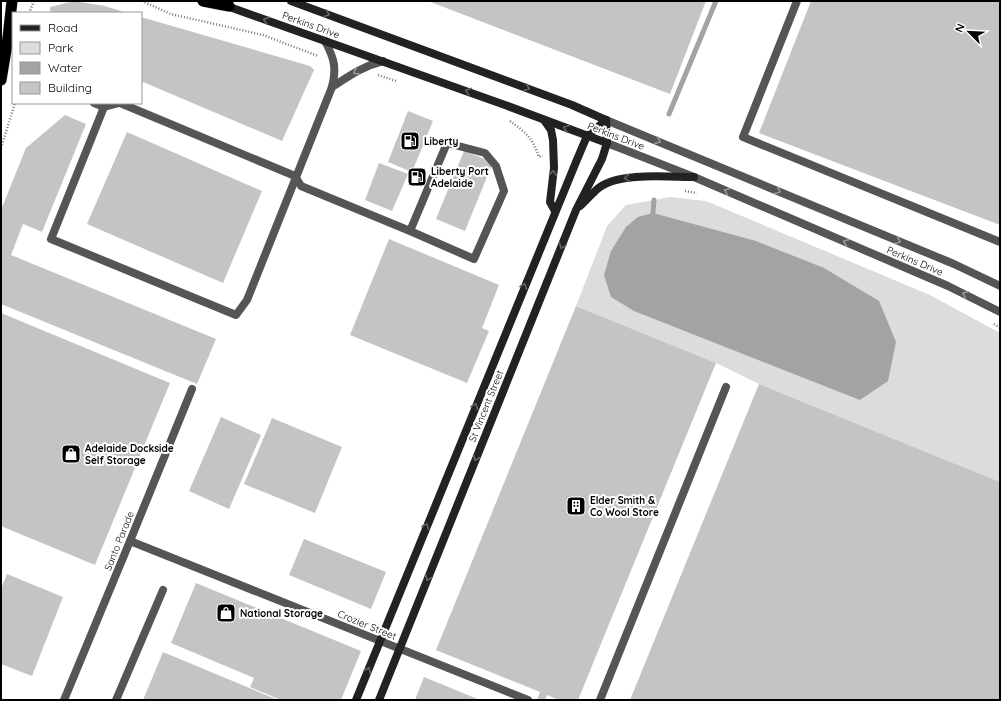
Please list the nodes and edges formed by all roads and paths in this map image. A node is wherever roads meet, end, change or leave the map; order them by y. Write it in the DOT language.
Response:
graph roads {
  1 [pos="12,1"];
  2 [pos="34,1"];
  3 [pos="203,1"];
  4 [pos="216,1"];
  5 [pos="291,1"];
  6 [pos="797,1"];
  7 [pos="229,6"];
  8 [pos="29,12"];
  9 [pos="326,41"];
  10 [pos="383,62"];
  11 [pos="1,80"];
  12 [pos="332,87"];
  13 [pos="15,104"];
  14 [pos="96,104"];
  15 [pos="115,104"];
  16 [pos="121,104"];
  17 [pos="104,107"];
  18 [pos="544,120"];
  19 [pos="606,120"];
  20 [pos="587,136"];
  21 [pos="607,143"];
  22 [pos="1,148"];
  23 [pos="296,176"];
  24 [pos="694,177"];
  25 [pos="576,210"];
  26 [pos="555,211"];
  27 [pos="410,230"];
  28 [pos="1000,242"];
  29 [pos="1000,286"];
  30 [pos="1000,312"];
  31 [pos="726,387"];
  32 [pos="192,389"];
  33 [pos="130,541"];
  34 [pos="162,590"];
  35 [pos="380,640"];
  36 [pos="400,648"];
  37 [pos="64,700"];
  38 [pos="116,700"];
  39 [pos="356,700"];
  40 [pos="379,700"];
  41 [pos="528,700"];
  42 [pos="600,700"];
  1 -- 11 [label="highway"];
  2 -- 8 [label="path"];
  3 -- 7 [label="highway"];
  4 -- 7 [label="main road, Perkins Drive"];
  5 -- 19 [label="main road, Perkins Drive, one-way"];
  6 -- 28 [label="street"];
  9 -- 7 [label="main road, Perkins Drive, one-way"];
  9 -- 10 [label="main road, Perkins Drive"];
  9 -- 12 [label="street"];
  10 -- 12 [label="street, one-way"];
  18 -- 10 [label="main road, Perkins Drive, one-way"];
  12 -- 23 [label="street"];
  13 -- 22 [label="path"];
  14 -- 17 [label="street"];
  15 -- 17 [label="street"];
  16 -- 23 [label="street"];
  17 -- 23 [label="street"];
  20 -- 18 [label="main road, Perkins Drive, one-way"];
  26 -- 18 [label="main road, one-way"];
  19 -- 20 [label="main road"];
  19 -- 21 [label="main road, St Vincent Street"];
  19 -- 29 [label="street, Perkins Drive, one-way"];
  20 -- 21 [label="main road, Perkins Drive"];
  20 -- 26 [label="main road, St Vincent Street"];
  21 -- 24 [label="street, Perkins Drive"];
  21 -- 25 [label="main road, St Vincent Street"];
  23 -- 27 [label="street"];
  24 -- 25 [label="main road, one-way"];
  30 -- 24 [label="street, Perkins Drive, one-way"];
  25 -- 36 [label="main road, St Vincent Street, one-way"];
  35 -- 26 [label="main road, St Vincent Street, one-way"];
  27 -- 27 [label="street"];
  31 -- 42 [label="street"];
  32 -- 33 [label="street, Santo Parade"];
  33 -- 35 [label="street, Crozier Street"];
  33 -- 37 [label="street, Santo Parade"];
  34 -- 38 [label="street"];
  35 -- 36 [label="street, Crozier Street"];
  39 -- 35 [label="main road, St Vincent Street, one-way"];
  36 -- 40 [label="main road, St Vincent Street"];
  36 -- 41 [label="street, Crozier Street"];
}
